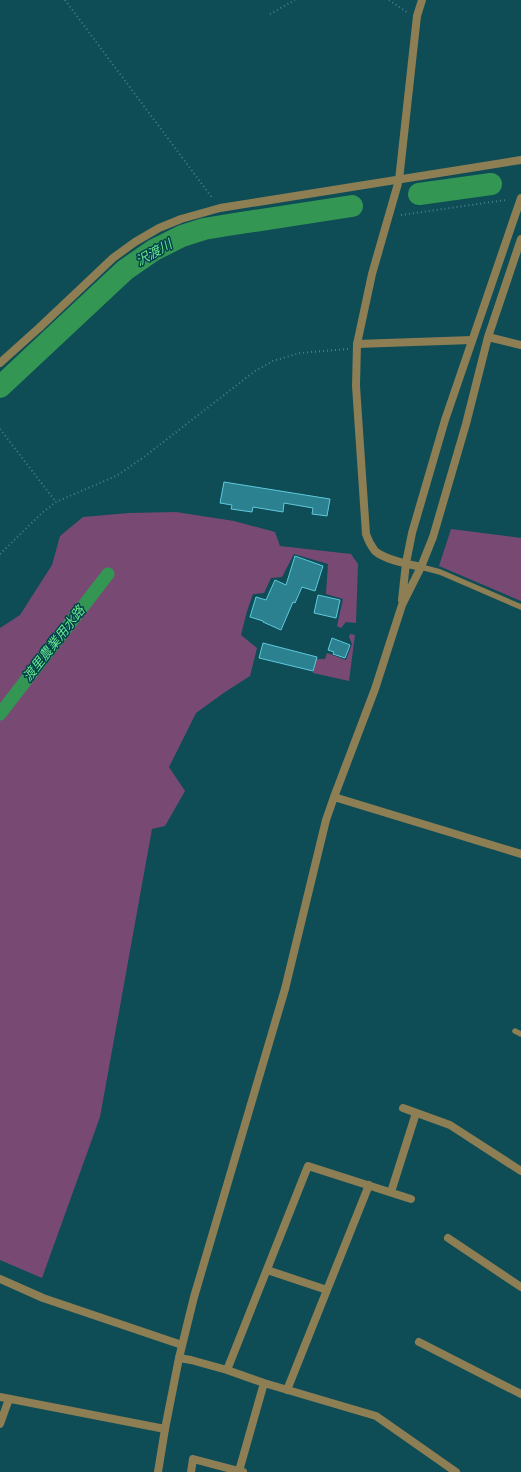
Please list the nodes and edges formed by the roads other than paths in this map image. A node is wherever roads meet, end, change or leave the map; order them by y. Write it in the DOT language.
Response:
graph roads {
  1 [pos="422,0"];
  2 [pos="521,160"];
  3 [pos="399,180"];
  4 [pos="521,198"];
  5 [pos="521,239"];
  6 [pos="488,337"];
  7 [pos="472,340"];
  8 [pos="521,345"];
  9 [pos="357,346"];
  10 [pos="0,363"];
  11 [pos="406,563"];
  12 [pos="421,567"];
  13 [pos="402,605"];
  14 [pos="521,607"];
  15 [pos="334,797"];
  16 [pos="521,854"];
  17 [pos="403,1108"];
  18 [pos="416,1113"];
  19 [pos="521,1171"];
  20 [pos="369,1185"];
  21 [pos="391,1192"];
  22 [pos="411,1199"];
  23 [pos="448,1238"];
  24 [pos="267,1270"];
  25 [pos="0,1279"];
  26 [pos="521,1287"];
  27 [pos="327,1290"];
  28 [pos="420,1342"];
  29 [pos="182,1345"];
  30 [pos="179,1358"];
  31 [pos="227,1370"];
  32 [pos="264,1383"];
  33 [pos="288,1390"];
  34 [pos="521,1394"];
  35 [pos="0,1397"];
  36 [pos="10,1400"];
  37 [pos="0,1424"];
  38 [pos="165,1428"];
  39 [pos="241,1471"];
  40 [pos="158,1472"];
  41 [pos="191,1472"];
  42 [pos="456,1472"];
  1 -- 3 [label="street"];
  2 -- 3 [label="street"];
  3 -- 9 [label="street"];
  3 -- 10 [label="street"];
  4 -- 7 [label="street"];
  5 -- 6 [label="street"];
  6 -- 8 [label="street"];
  6 -- 12 [label="street"];
  7 -- 9 [label="street"];
  7 -- 11 [label="street"];
  9 -- 11 [label="street"];
  11 -- 12 [label="street"];
  11 -- 13 [label="street"];
  12 -- 13 [label="street"];
  12 -- 14 [label="lane"];
  13 -- 15 [label="street"];
  15 -- 16 [label="street"];
  15 -- 29 [label="street"];
  17 -- 18 [label="street"];
  18 -- 19 [label="street"];
  18 -- 21 [label="street"];
  20 -- 21 [label="street"];
  20 -- 24 [label="street"];
  20 -- 27 [label="street"];
  21 -- 22 [label="street"];
  23 -- 26 [label="street"];
  24 -- 27 [label="street"];
  24 -- 31 [label="street"];
  25 -- 29 [label="street"];
  27 -- 33 [label="street"];
  28 -- 34 [label="street"];
  29 -- 30 [label="street"];
  30 -- 31 [label="street"];
  30 -- 38 [label="street"];
  31 -- 32 [label="street"];
  32 -- 33 [label="street"];
  32 -- 39 [label="street"];
  33 -- 42 [label="street"];
  35 -- 36 [label="street"];
  36 -- 37 [label="street"];
  36 -- 38 [label="street"];
  38 -- 40 [label="street"];
  39 -- 41 [label="street"];
}
